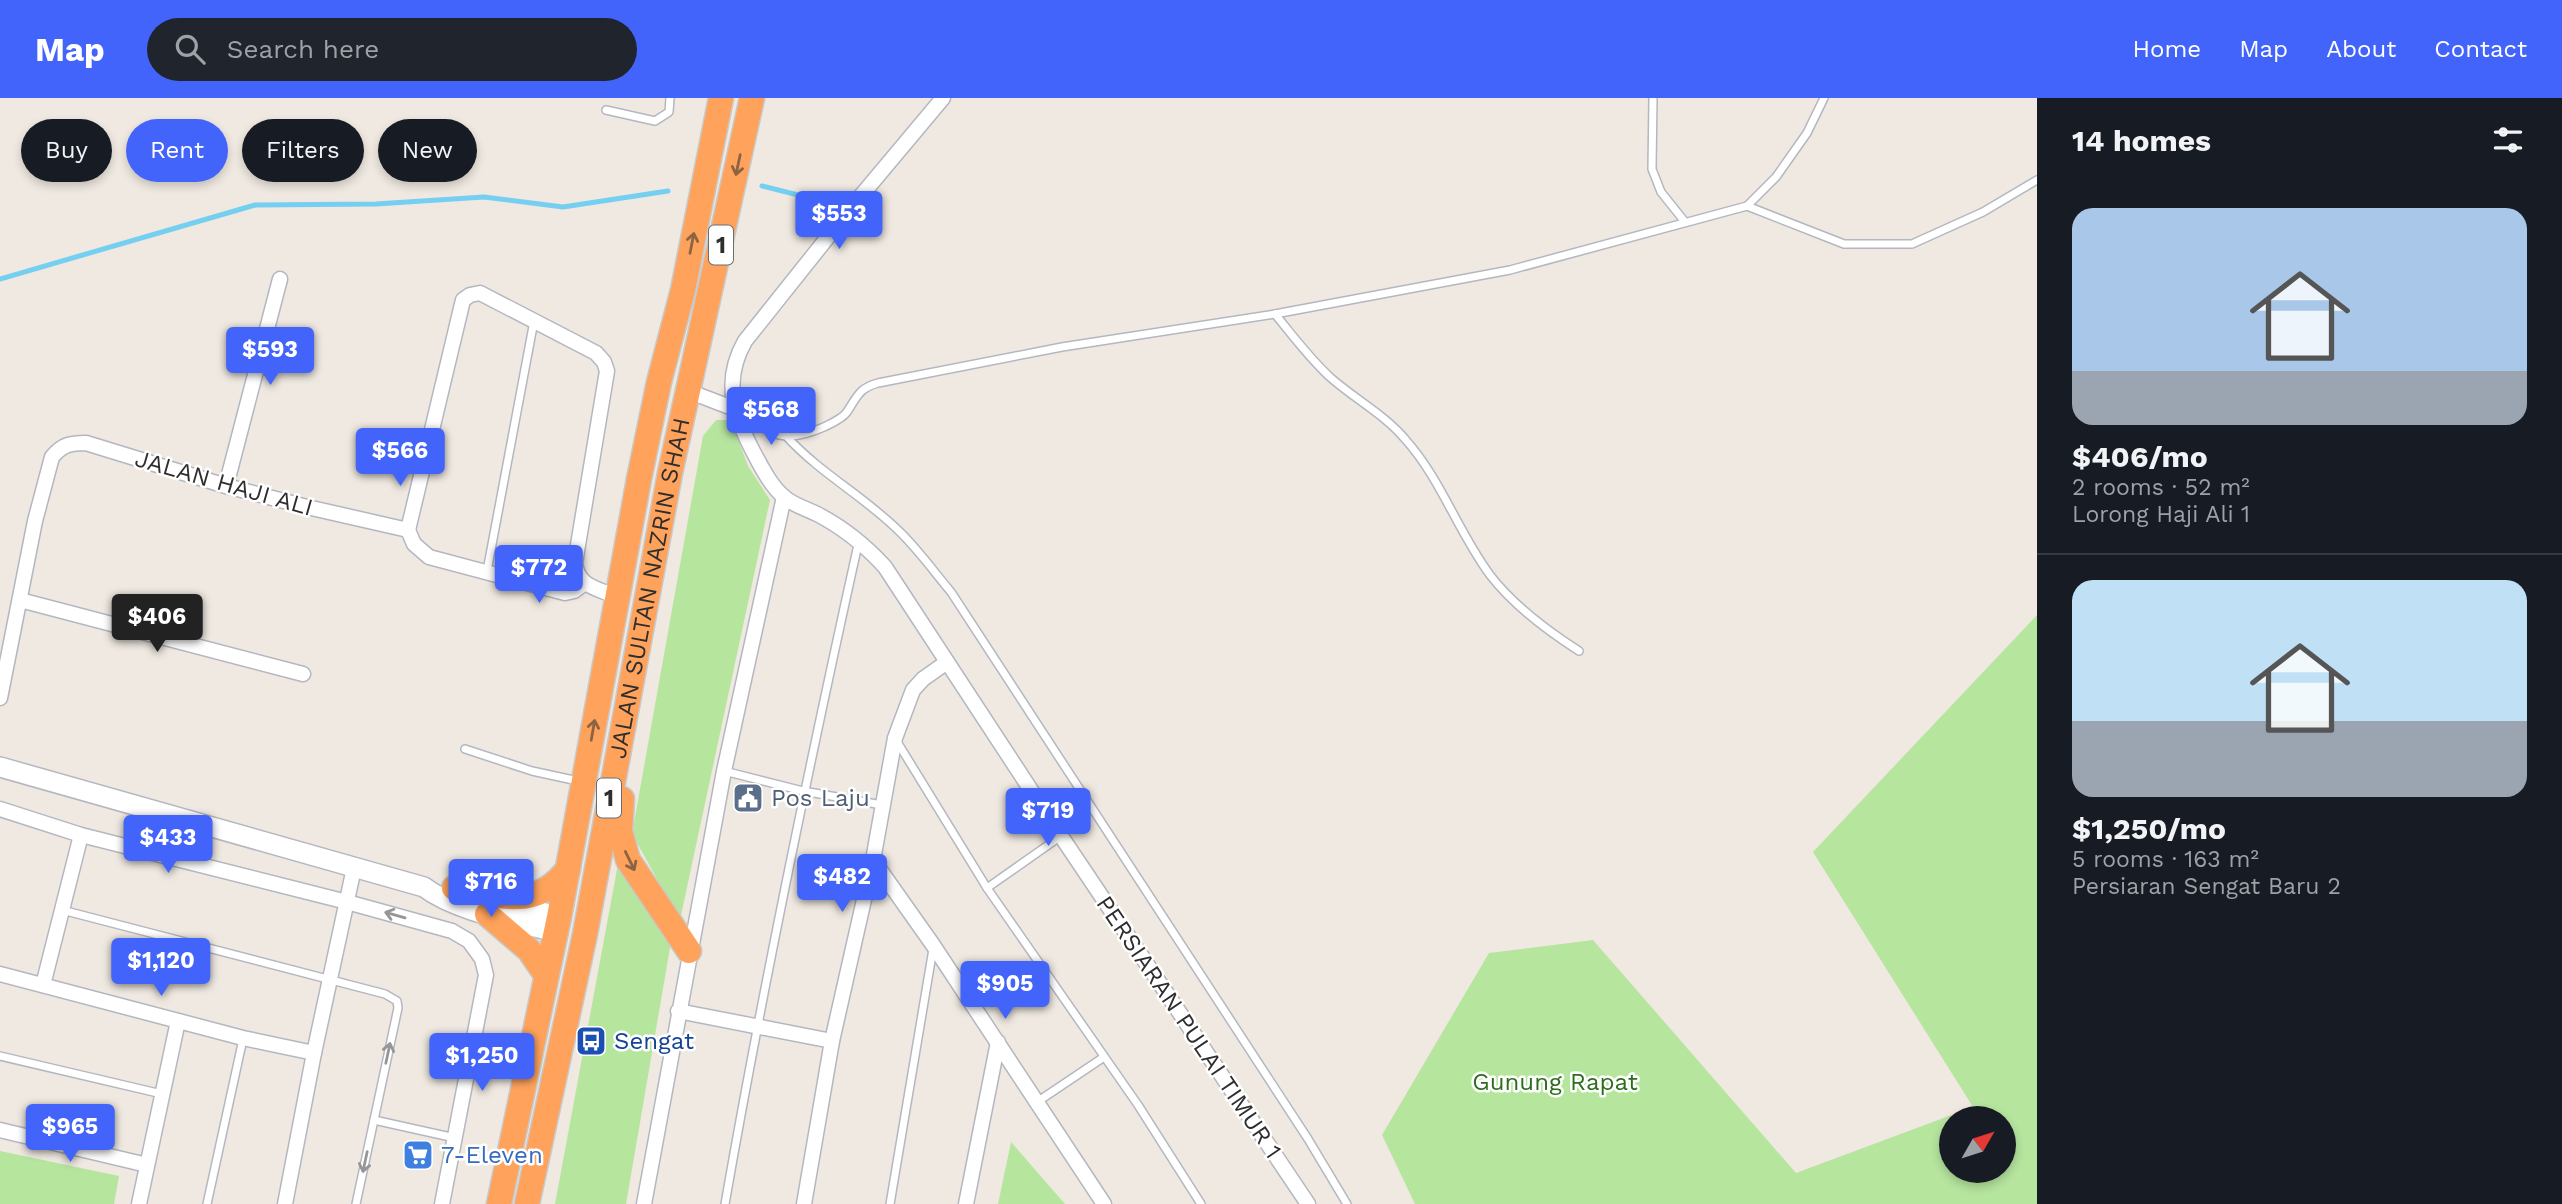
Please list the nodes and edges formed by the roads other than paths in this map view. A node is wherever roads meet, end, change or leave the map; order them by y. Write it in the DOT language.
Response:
graph roads {
  1 [pos="670,98"];
  2 [pos="721,98"];
  3 [pos="752,98"];
  4 [pos="943,98"];
  5 [pos="1653,98"];
  6 [pos="1824,98"];
  7 [pos="606,110"];
  8 [pos="2037,180"];
  9 [pos="1746,206"];
  10 [pos="1685,222"];
  11 [pos="280,279"];
  12 [pos="683,290"];
  13 [pos="1275,314"];
  14 [pos="534,320"];
  15 [pos="688,391"];
  16 [pos="735,409"];
  17 [pos="787,437"];
  18 [pos="639,479"];
  19 [pos="226,486"];
  20 [pos="784,497"];
  21 [pos="408,530"];
  22 [pos="859,539"];
  23 [pos="487,571"];
  24 [pos="585,583"];
  25 [pos="617,597"];
  26 [pos="20,600"];
  27 [pos="1579,651"];
  28 [pos="947,663"];
  29 [pos="303,674"];
  30 [pos="0,698"];
  31 [pos="895,738"];
  32 [pos="619,746"];
  33 [pos="464,749"];
  34 [pos="0,767"];
  35 [pos="724,771"];
  36 [pos="584,782"];
  37 [pos="803,791"];
  38 [pos="882,805"];
  39 [pos="0,809"];
  40 [pos="81,835"];
  41 [pos="1061,836"];
  42 [pos="873,860"];
  43 [pos="354,868"];
  44 [pos="568,869"];
  45 [pos="424,887"];
  46 [pos="454,888"];
  47 [pos="987,888"];
  48 [pos="347,902"];
  49 [pos="62,910"];
  50 [pos="487,914"];
  51 [pos="561,926"];
  52 [pos="933,945"];
  53 [pos="689,951"];
  54 [pos="0,974"];
  55 [pos="546,975"];
  56 [pos="329,979"];
  57 [pos="43,985"];
  58 [pos="678,1011"];
  59 [pos="178,1021"];
  60 [pos="756,1025"];
  61 [pos="243,1038"];
  62 [pos="832,1041"];
  63 [pos="998,1042"];
  64 [pos="314,1053"];
  65 [pos="0,1056"];
  66 [pos="1104,1057"];
  67 [pos="162,1095"];
  68 [pos="1037,1102"];
  69 [pos="374,1120"];
  70 [pos="0,1130"];
  71 [pos="455,1138"];
  72 [pos="148,1165"];
  73 [pos="535,1166"];
  74 [pos="1302,1202"];
  75 [pos="139,1204"];
  76 [pos="207,1204"];
  77 [pos="285,1204"];
  78 [pos="356,1204"];
  79 [pos="442,1204"];
  80 [pos="499,1204"];
  81 [pos="527,1204"];
  82 [pos="644,1204"];
  83 [pos="725,1204"];
  84 [pos="804,1204"];
  85 [pos="890,1204"];
  86 [pos="966,1204"];
  87 [pos="1104,1204"];
  88 [pos="1201,1204"];
  89 [pos="1347,1204"];
  1 -- 7 [label="lane"];
  12 -- 2 [label="highway, JALAN SULTAN NAZRIN SHAH / 1, one-way"];
  3 -- 15 [label="highway, JALAN SULTAN NAZRIN SHAH / 1, one-way"];
  4 -- 16 [label="street"];
  5 -- 10 [label="lane"];
  6 -- 9 [label="lane"];
  8 -- 9 [label="lane"];
  9 -- 10 [label="lane"];
  10 -- 13 [label="lane"];
  11 -- 19 [label="street"];
  12 -- 15 [label="highway"];
  12 -- 18 [label="highway, JALAN SULTAN NAZRIN SHAH / 1"];
  13 -- 17 [label="lane"];
  13 -- 27 [label="lane"];
  14 -- 21 [label="street"];
  14 -- 23 [label="lane"];
  14 -- 24 [label="street"];
  15 -- 16 [label="street"];
  15 -- 18 [label="highway"];
  15 -- 32 [label="highway, JALAN SULTAN NAZRIN SHAH / 1"];
  16 -- 17 [label="lane"];
  16 -- 20 [label="street"];
  17 -- 89 [label="lane"];
  18 -- 25 [label="highway, JALAN SULTAN NAZRIN SHAH / 1"];
  19 -- 21 [label="street, JALAN HAJI ALI"];
  19 -- 26 [label="street, JALAN HAJI ALI"];
  20 -- 22 [label="street, PERSIARAN PULAI TIMUR 1"];
  20 -- 35 [label="street"];
  21 -- 23 [label="street"];
  22 -- 28 [label="street, PERSIARAN PULAI TIMUR 1"];
  22 -- 37 [label="lane"];
  23 -- 24 [label="street"];
  24 -- 25 [label="street"];
  36 -- 25 [label="highway, JALAN SULTAN NAZRIN SHAH / 1, one-way"];
  26 -- 29 [label="street"];
  26 -- 30 [label="street, JALAN HAJI ALI"];
  28 -- 31 [label="street"];
  28 -- 41 [label="street, PERSIARAN PULAI TIMUR 1"];
  31 -- 38 [label="street"];
  31 -- 47 [label="lane"];
  32 -- 51 [label="highway"];
  32 -- 53 [label="highway, one-way"];
  32 -- 73 [label="highway, JALAN SULTAN NAZRIN SHAH / 1"];
  33 -- 36 [label="lane"];
  34 -- 43 [label="street"];
  35 -- 37 [label="lane"];
  35 -- 53 [label="street"];
  36 -- 44 [label="highway, JALAN SULTAN NAZRIN SHAH / 1"];
  37 -- 38 [label="lane"];
  37 -- 60 [label="lane"];
  38 -- 42 [label="street"];
  39 -- 40 [label="street"];
  40 -- 48 [label="street"];
  40 -- 49 [label="street"];
  41 -- 47 [label="lane"];
  41 -- 74 [label="street, PERSIARAN PULAI TIMUR 1"];
  42 -- 52 [label="street"];
  42 -- 62 [label="street"];
  43 -- 45 [label="street"];
  43 -- 48 [label="street"];
  44 -- 46 [label="highway"];
  44 -- 51 [label="highway, JALAN SULTAN NAZRIN SHAH / 1"];
  45 -- 46 [label="street"];
  45 -- 50 [label="street"];
  46 -- 51 [label="street"];
  47 -- 66 [label="lane"];
  48 -- 56 [label="street"];
  71 -- 48 [label="street, one-way"];
  49 -- 56 [label="lane"];
  49 -- 57 [label="street"];
  50 -- 51 [label="street"];
  50 -- 55 [label="highway"];
  51 -- 55 [label="highway, JALAN SULTAN NAZRIN SHAH / 1"];
  51 -- 73 [label="highway"];
  52 -- 63 [label="street"];
  52 -- 85 [label="lane"];
  53 -- 58 [label="street"];
  54 -- 57 [label="street"];
  55 -- 80 [label="highway, JALAN SULTAN NAZRIN SHAH / 1"];
  56 -- 64 [label="street"];
  69 -- 56 [label="lane, one-way"];
  57 -- 59 [label="street"];
  58 -- 60 [label="street"];
  58 -- 82 [label="street"];
  59 -- 61 [label="street"];
  59 -- 67 [label="street"];
  60 -- 62 [label="street"];
  60 -- 83 [label="lane"];
  61 -- 64 [label="street"];
  61 -- 76 [label="lane"];
  62 -- 84 [label="street"];
  63 -- 68 [label="street"];
  63 -- 86 [label="street"];
  64 -- 77 [label="street"];
  65 -- 67 [label="lane"];
  66 -- 68 [label="lane"];
  66 -- 88 [label="lane"];
  67 -- 72 [label="street"];
  68 -- 87 [label="street"];
  69 -- 71 [label="lane"];
  69 -- 78 [label="lane, one-way"];
  70 -- 72 [label="street"];
  71 -- 79 [label="street"];
  72 -- 75 [label="street"];
  73 -- 81 [label="highway, JALAN SULTAN NAZRIN SHAH / 1"];
}
